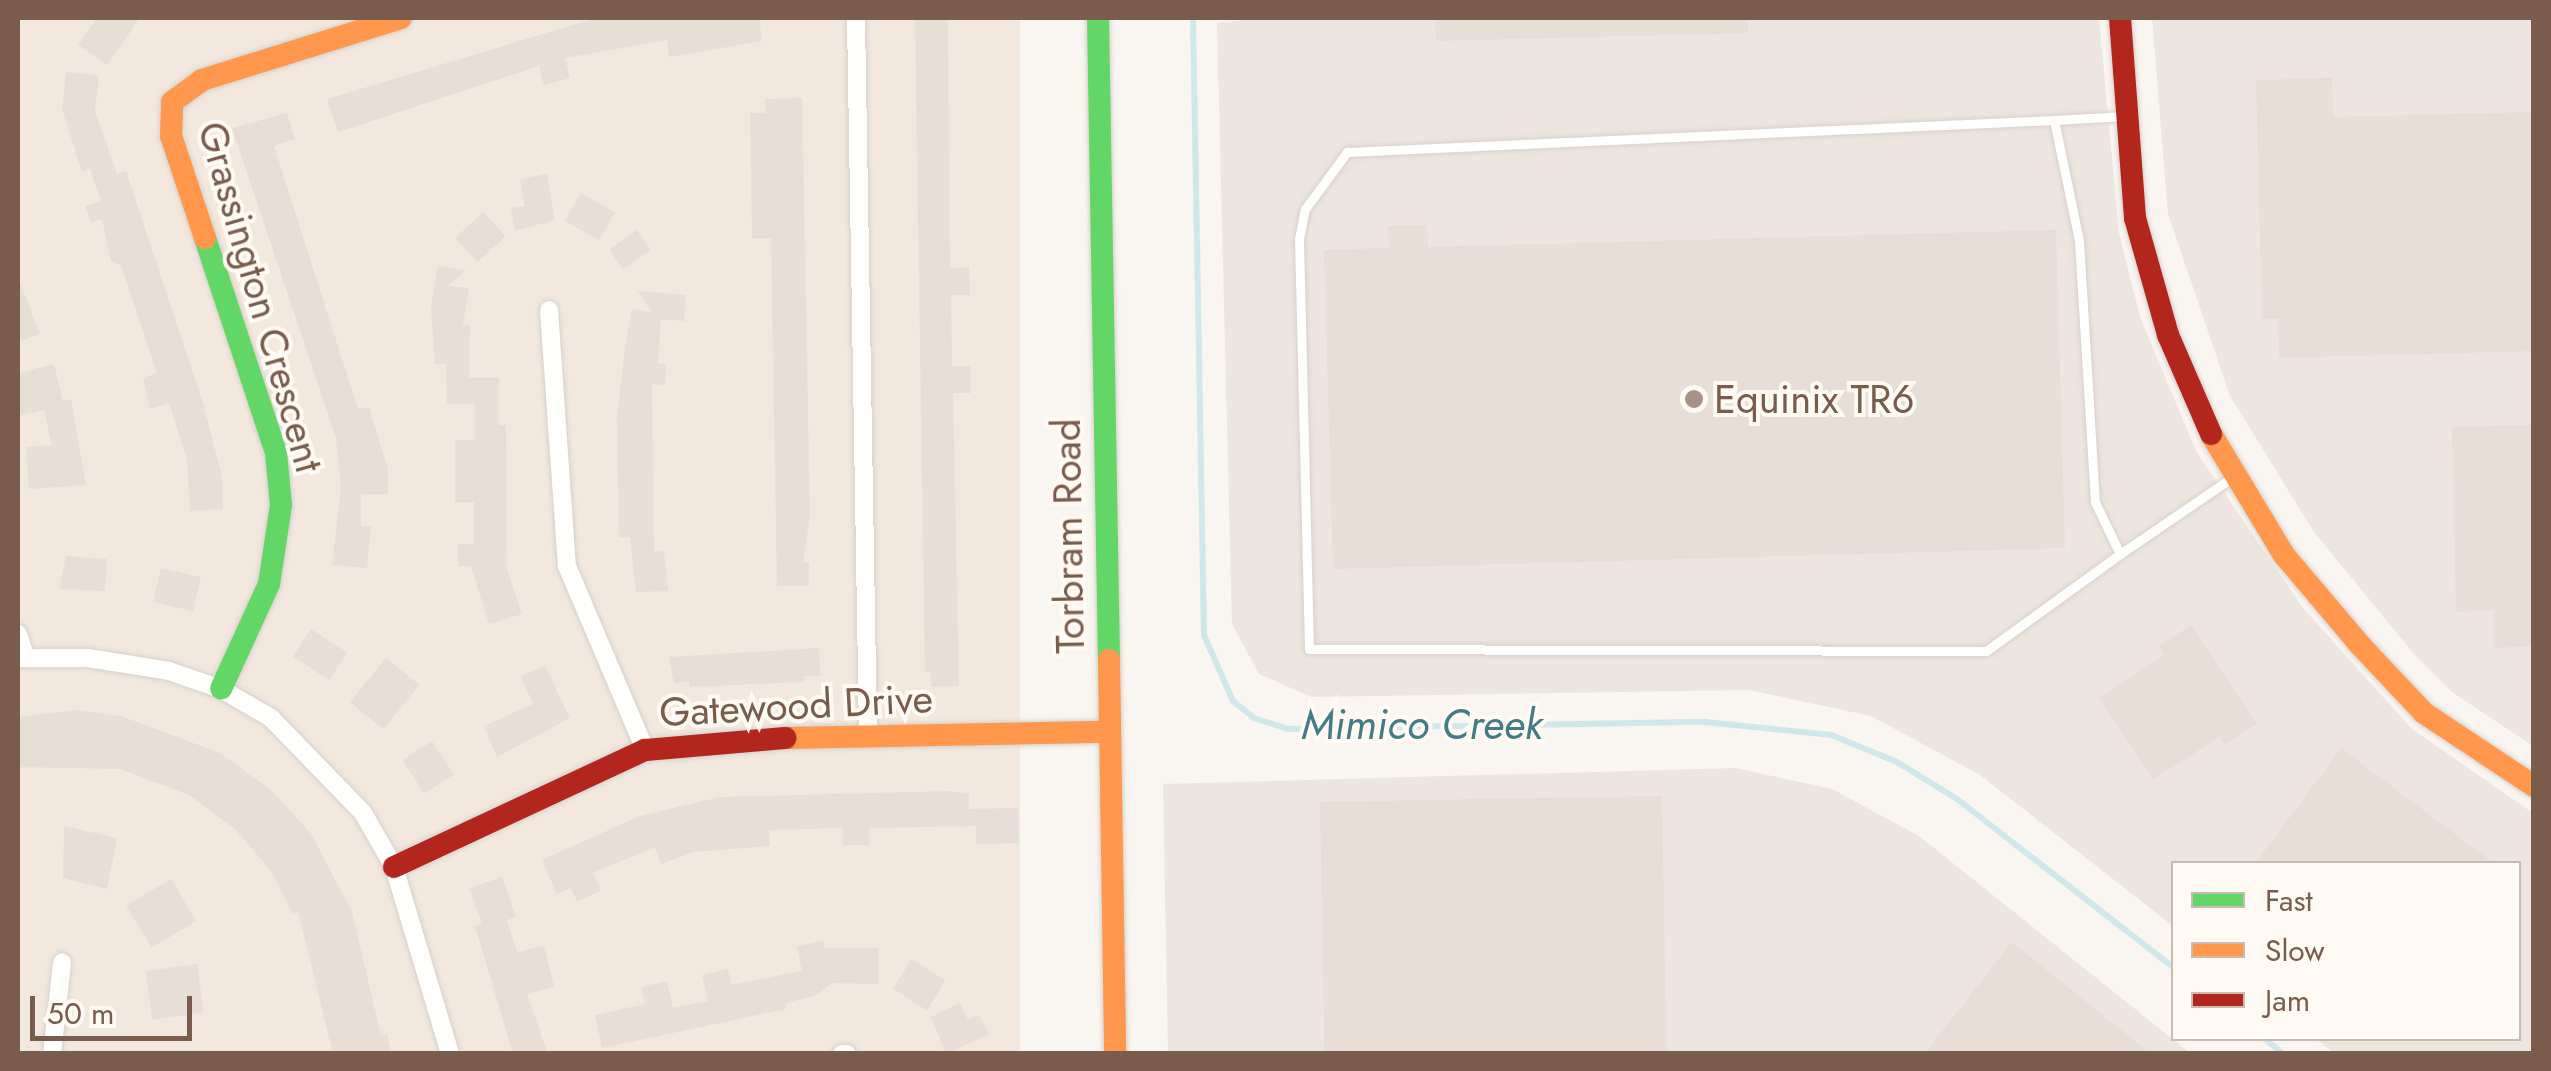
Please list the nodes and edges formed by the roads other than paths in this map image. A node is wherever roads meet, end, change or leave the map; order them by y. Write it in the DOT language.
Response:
graph roads {
  1 [pos="401,18"];
  2 [pos="856,18"];
  3 [pos="1098,18"];
  4 [pos="2120,18"];
  5 [pos="2127,116"];
  6 [pos="2054,120"];
  7 [pos="549,310"];
  8 [pos="2234,476"];
  9 [pos="2120,554"];
  10 [pos="18,634"];
  11 [pos="21,657"];
  12 [pos="221,689"];
  13 [pos="1108,732"];
  14 [pos="868,734"];
  15 [pos="645,750"];
  16 [pos="2534,786"];
  17 [pos="394,868"];
  18 [pos="62,963"];
  19 [pos="52,1054"];
  20 [pos="450,1054"];
  21 [pos="1115,1054"];
  1 -- 12 [label="street, Grassington Crescent"];
  2 -- 14 [label="street"];
  3 -- 13 [label="street, Torbram Road"];
  4 -- 5 [label="street"];
  5 -- 6 [label="lane"];
  5 -- 8 [label="street"];
  6 -- 9 [label="lane"];
  6 -- 9 [label="lane"];
  7 -- 15 [label="street"];
  8 -- 9 [label="lane"];
  8 -- 16 [label="street"];
  10 -- 11 [label="street"];
  11 -- 12 [label="street"];
  12 -- 17 [label="street"];
  13 -- 14 [label="street, Gatewood Drive"];
  13 -- 21 [label="street, Torbram Road"];
  14 -- 15 [label="street, Gatewood Drive"];
  15 -- 17 [label="street, Gatewood Drive"];
  17 -- 20 [label="street"];
  18 -- 19 [label="street"];
}
